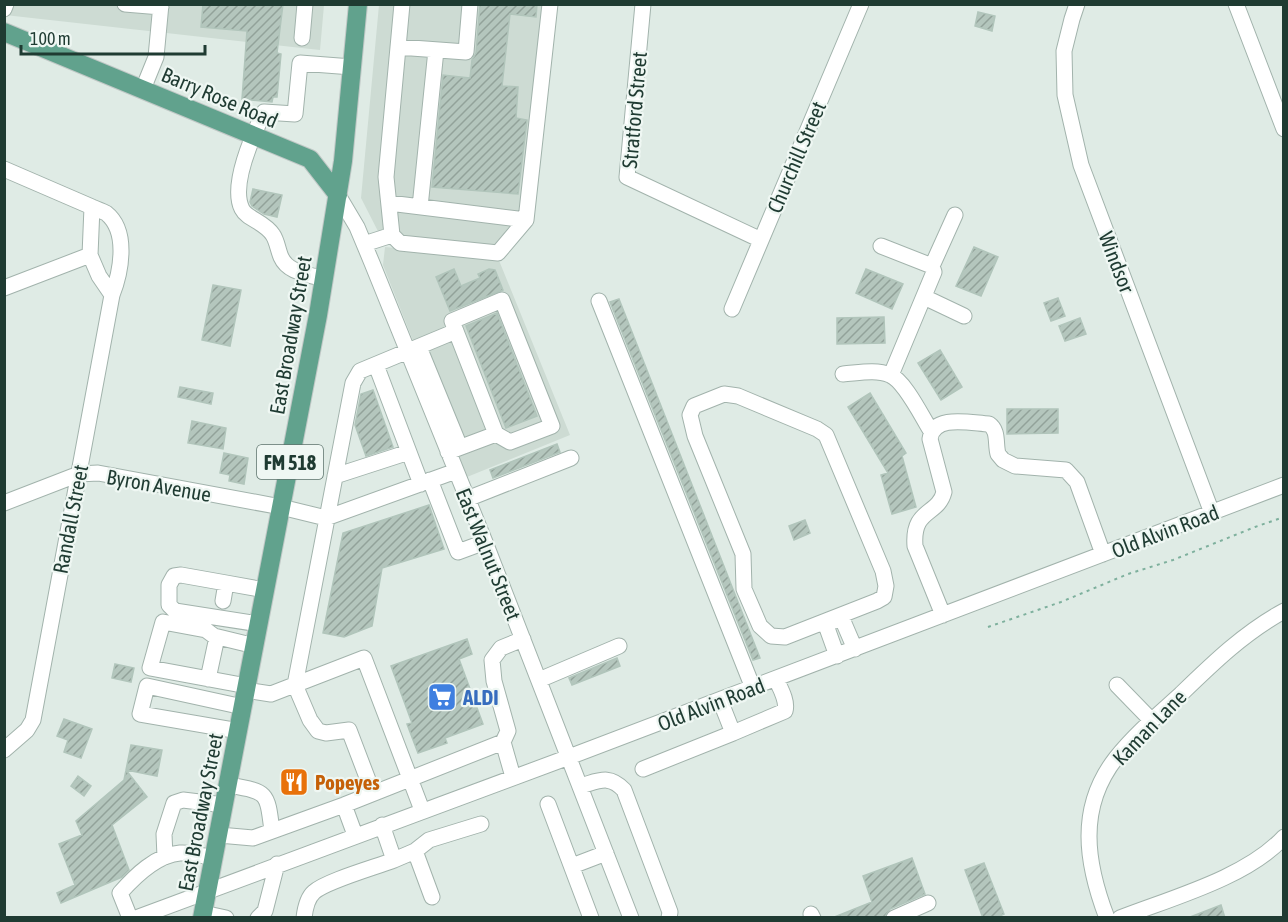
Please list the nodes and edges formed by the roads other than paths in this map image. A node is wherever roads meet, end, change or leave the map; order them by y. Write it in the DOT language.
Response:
graph roads {
  1 [pos="6,4"];
  2 [pos="125,4"];
  3 [pos="305,4"];
  4 [pos="358,4"];
  5 [pos="402,4"];
  6 [pos="470,4"];
  7 [pos="550,4"];
  8 [pos="643,4"];
  9 [pos="861,4"];
  10 [pos="1077,4"];
  11 [pos="1236,4"];
  12 [pos="161,6"];
  13 [pos="4,9"];
  14 [pos="4,32"];
  15 [pos="302,38"];
  16 [pos="398,47"];
  17 [pos="436,50"];
  18 [pos="352,67"];
  19 [pos="143,89"];
  20 [pos="1284,129"];
  21 [pos="253,135"];
  22 [pos="4,169"];
  23 [pos="338,195"];
  24 [pos="389,203"];
  25 [pos="92,207"];
  26 [pos="420,207"];
  27 [pos="955,215"];
  28 [pos="526,220"];
  29 [pos="392,235"];
  30 [pos="761,240"];
  31 [pos="364,244"];
  32 [pos="881,246"];
  33 [pos="90,255"];
  34 [pos="932,266"];
  35 [pos="324,279"];
  36 [pos="4,288"];
  37 [pos="112,295"];
  38 [pos="924,297"];
  39 [pos="599,301"];
  40 [pos="732,309"];
  41 [pos="964,316"];
  42 [pos="456,331"];
  43 [pos="413,349"];
  44 [pos="376,365"];
  45 [pos="843,374"];
  46 [pos="891,375"];
  47 [pos="931,431"];
  48 [pos="496,434"];
  49 [pos="454,449"];
  50 [pos="409,452"];
  51 [pos="571,458"];
  52 [pos="456,471"];
  53 [pos="79,474"];
  54 [pos="334,476"];
  55 [pos="426,482"];
  56 [pos="1284,485"];
  57 [pos="467,499"];
  58 [pos="4,503"];
  59 [pos="281,507"];
  60 [pos="1212,513"];
  61 [pos="326,518"];
  62 [pos="485,542"];
  63 [pos="1103,554"];
  64 [pos="226,583"];
  65 [pos="265,590"];
  66 [pos="223,601"];
  67 [pos="1284,611"];
  68 [pos="944,615"];
  69 [pos="832,619"];
  70 [pos="259,624"];
  71 [pos="217,637"];
  72 [pos="523,639"];
  73 [pos="255,646"];
  74 [pos="619,646"];
  75 [pos="855,649"];
  76 [pos="837,656"];
  77 [pos="150,668"];
  78 [pos="208,679"];
  79 [pos="776,679"];
  80 [pos="539,680"];
  81 [pos="296,685"];
  82 [pos="1117,685"];
  83 [pos="147,686"];
  84 [pos="753,688"];
  85 [pos="245,695"];
  86 [pos="720,700"];
  87 [pos="1152,721"];
  88 [pos="238,731"];
  89 [pos="733,733"];
  90 [pos="503,742"];
  91 [pos="4,750"];
  92 [pos="569,757"];
  93 [pos="643,770"];
  94 [pos="513,777"];
  95 [pos="410,779"];
  96 [pos="228,785"];
  97 [pos="580,786"];
  98 [pos="373,793"];
  99 [pos="548,804"];
  100 [pos="224,805"];
  101 [pos="344,805"];
  102 [pos="422,810"];
  103 [pos="481,824"];
  104 [pos="382,825"];
  105 [pos="272,831"];
  106 [pos="219,835"];
  107 [pos="355,835"];
  108 [pos="1284,837"];
  109 [pos="415,851"];
  110 [pos="606,853"];
  111 [pos="165,856"];
  112 [pos="214,858"];
  113 [pos="394,860"];
  114 [pos="278,864"];
  115 [pos="572,866"];
  116 [pos="207,891"];
  117 [pos="432,897"];
  118 [pos="928,903"];
  119 [pos="202,915"];
  120 [pos="130,918"];
  121 [pos="136,918"];
  122 [pos="226,918"];
  123 [pos="258,918"];
  124 [pos="304,918"];
  125 [pos="591,918"];
  126 [pos="631,918"];
  127 [pos="669,918"];
  128 [pos="894,918"];
  129 [pos="1107,918"];
  130 [pos="1120,918"];
  1 -- 13 [label="street"];
  2 -- 12 [label="street"];
  3 -- 15 [label="street"];
  4 -- 18 [label="main road, East Broadway Street / FM 518"];
  5 -- 16 [label="street"];
  6 -- 17 [label="street"];
  7 -- 28 [label="street"];
  8 -- 30 [label="street, Stratford Street"];
  9 -- 30 [label="street, Churchill Street"];
  10 -- 60 [label="street, Windsor"];
  11 -- 20 [label="street"];
  12 -- 19 [label="street"];
  14 -- 19 [label="main road, Barry Rose Road"];
  16 -- 17 [label="street"];
  16 -- 24 [label="street"];
  17 -- 26 [label="street"];
  18 -- 21 [label="street"];
  18 -- 23 [label="main road, East Broadway Street / FM 518"];
  19 -- 21 [label="main road, Barry Rose Road"];
  21 -- 23 [label="main road, Barry Rose Road"];
  21 -- 35 [label="street"];
  22 -- 25 [label="street, Randall Street"];
  23 -- 31 [label="street, East Walnut Street"];
  23 -- 35 [label="main road, East Broadway Street / FM 518"];
  24 -- 26 [label="street"];
  24 -- 29 [label="street"];
  25 -- 33 [label="street"];
  25 -- 37 [label="street, Randall Street"];
  26 -- 28 [label="street"];
  27 -- 34 [label="street"];
  28 -- 29 [label="street"];
  29 -- 31 [label="street"];
  30 -- 40 [label="street, Churchill Street"];
  31 -- 43 [label="street, East Walnut Street"];
  32 -- 34 [label="street"];
  33 -- 36 [label="street"];
  33 -- 37 [label="street"];
  34 -- 38 [label="street"];
  35 -- 59 [label="main road, East Broadway Street / FM 518"];
  37 -- 53 [label="street, Randall Street"];
  38 -- 41 [label="street"];
  38 -- 46 [label="street"];
  39 -- 84 [label="street"];
  42 -- 43 [label="street"];
  42 -- 48 [label="street"];
  42 -- 48 [label="street"];
  43 -- 44 [label="street"];
  43 -- 49 [label="street, East Walnut Street"];
  44 -- 50 [label="street"];
  44 -- 54 [label="street"];
  45 -- 46 [label="street"];
  46 -- 47 [label="street"];
  47 -- 63 [label="street"];
  47 -- 68 [label="street"];
  48 -- 49 [label="street"];
  49 -- 52 [label="street, East Walnut Street"];
  50 -- 54 [label="street"];
  50 -- 55 [label="street"];
  51 -- 57 [label="street"];
  52 -- 55 [label="street"];
  52 -- 57 [label="street, East Walnut Street"];
  53 -- 58 [label="street, Byron Avenue"];
  53 -- 59 [label="street, Byron Avenue"];
  53 -- 91 [label="street, Randall Street"];
  54 -- 61 [label="street"];
  55 -- 61 [label="street"];
  55 -- 62 [label="street"];
  56 -- 60 [label="street, Old Alvin Road"];
  57 -- 62 [label="street, East Walnut Street"];
  59 -- 61 [label="street, Byron Avenue"];
  59 -- 65 [label="main road, East Broadway Street / FM 518"];
  60 -- 63 [label="street, Old Alvin Road"];
  61 -- 81 [label="street"];
  62 -- 72 [label="street, East Walnut Street"];
  63 -- 68 [label="street, Old Alvin Road"];
  64 -- 65 [label="street"];
  64 -- 66 [label="street"];
  64 -- 70 [label="street"];
  65 -- 70 [label="main road, East Broadway Street / FM 518"];
  67 -- 87 [label="street, Kaman Lane"];
  68 -- 75 [label="street, Old Alvin Road"];
  69 -- 69 [label="street"];
  69 -- 75 [label="street"];
  69 -- 76 [label="street"];
  70 -- 73 [label="main road, East Broadway Street / FM 518"];
  71 -- 73 [label="street"];
  71 -- 77 [label="street"];
  71 -- 78 [label="street"];
  72 -- 80 [label="street, East Walnut Street"];
  72 -- 90 [label="street"];
  73 -- 85 [label="main road, East Broadway Street / FM 518"];
  74 -- 80 [label="street"];
  75 -- 76 [label="street, Old Alvin Road"];
  76 -- 79 [label="street, Old Alvin Road"];
  77 -- 78 [label="street"];
  77 -- 83 [label="street"];
  78 -- 85 [label="street"];
  79 -- 84 [label="street, Old Alvin Road"];
  79 -- 89 [label="street"];
  80 -- 92 [label="street, East Walnut Street"];
  81 -- 85 [label="street"];
  81 -- 95 [label="street"];
  81 -- 98 [label="street"];
  82 -- 87 [label="street"];
  83 -- 85 [label="street"];
  83 -- 88 [label="street"];
  84 -- 86 [label="street, Old Alvin Road"];
  85 -- 88 [label="main road, East Broadway Street / FM 518"];
  86 -- 89 [label="street"];
  86 -- 92 [label="street, Old Alvin Road"];
  87 -- 129 [label="street, Kaman Lane"];
  88 -- 96 [label="main road, East Broadway Street / FM 518"];
  89 -- 93 [label="street"];
  90 -- 94 [label="street"];
  90 -- 95 [label="street"];
  92 -- 94 [label="street, Old Alvin Road"];
  92 -- 97 [label="street, East Walnut Street"];
  94 -- 102 [label="street, Old Alvin Road"];
  95 -- 98 [label="street"];
  95 -- 102 [label="street"];
  96 -- 100 [label="main road, East Broadway Street / FM 518"];
  96 -- 105 [label="street"];
  97 -- 110 [label="street, East Walnut Street"];
  97 -- 127 [label="street"];
  98 -- 101 [label="street"];
  99 -- 115 [label="street"];
  100 -- 106 [label="main road, East Broadway Street / FM 518"];
  100 -- 111 [label="street"];
  101 -- 105 [label="street"];
  101 -- 107 [label="street"];
  102 -- 104 [label="street, Old Alvin Road"];
  103 -- 109 [label="street"];
  104 -- 107 [label="street, Old Alvin Road"];
  104 -- 113 [label="street"];
  105 -- 106 [label="street"];
  106 -- 112 [label="main road, East Broadway Street / FM 518"];
  107 -- 114 [label="street, Old Alvin Road"];
  108 -- 130 [label="street"];
  109 -- 113 [label="street"];
  109 -- 117 [label="street"];
  110 -- 115 [label="street"];
  110 -- 126 [label="street, East Walnut Street"];
  111 -- 112 [label="street"];
  111 -- 120 [label="street"];
  112 -- 116 [label="main road, East Broadway Street / FM 518"];
  113 -- 124 [label="street"];
  114 -- 116 [label="street, Old Alvin Road"];
  114 -- 123 [label="street"];
  115 -- 125 [label="street"];
  116 -- 119 [label="main road, East Broadway Street / FM 518"];
  116 -- 121 [label="street, Old Alvin Road"];
  118 -- 128 [label="street"];
  119 -- 122 [label="street"];
}
